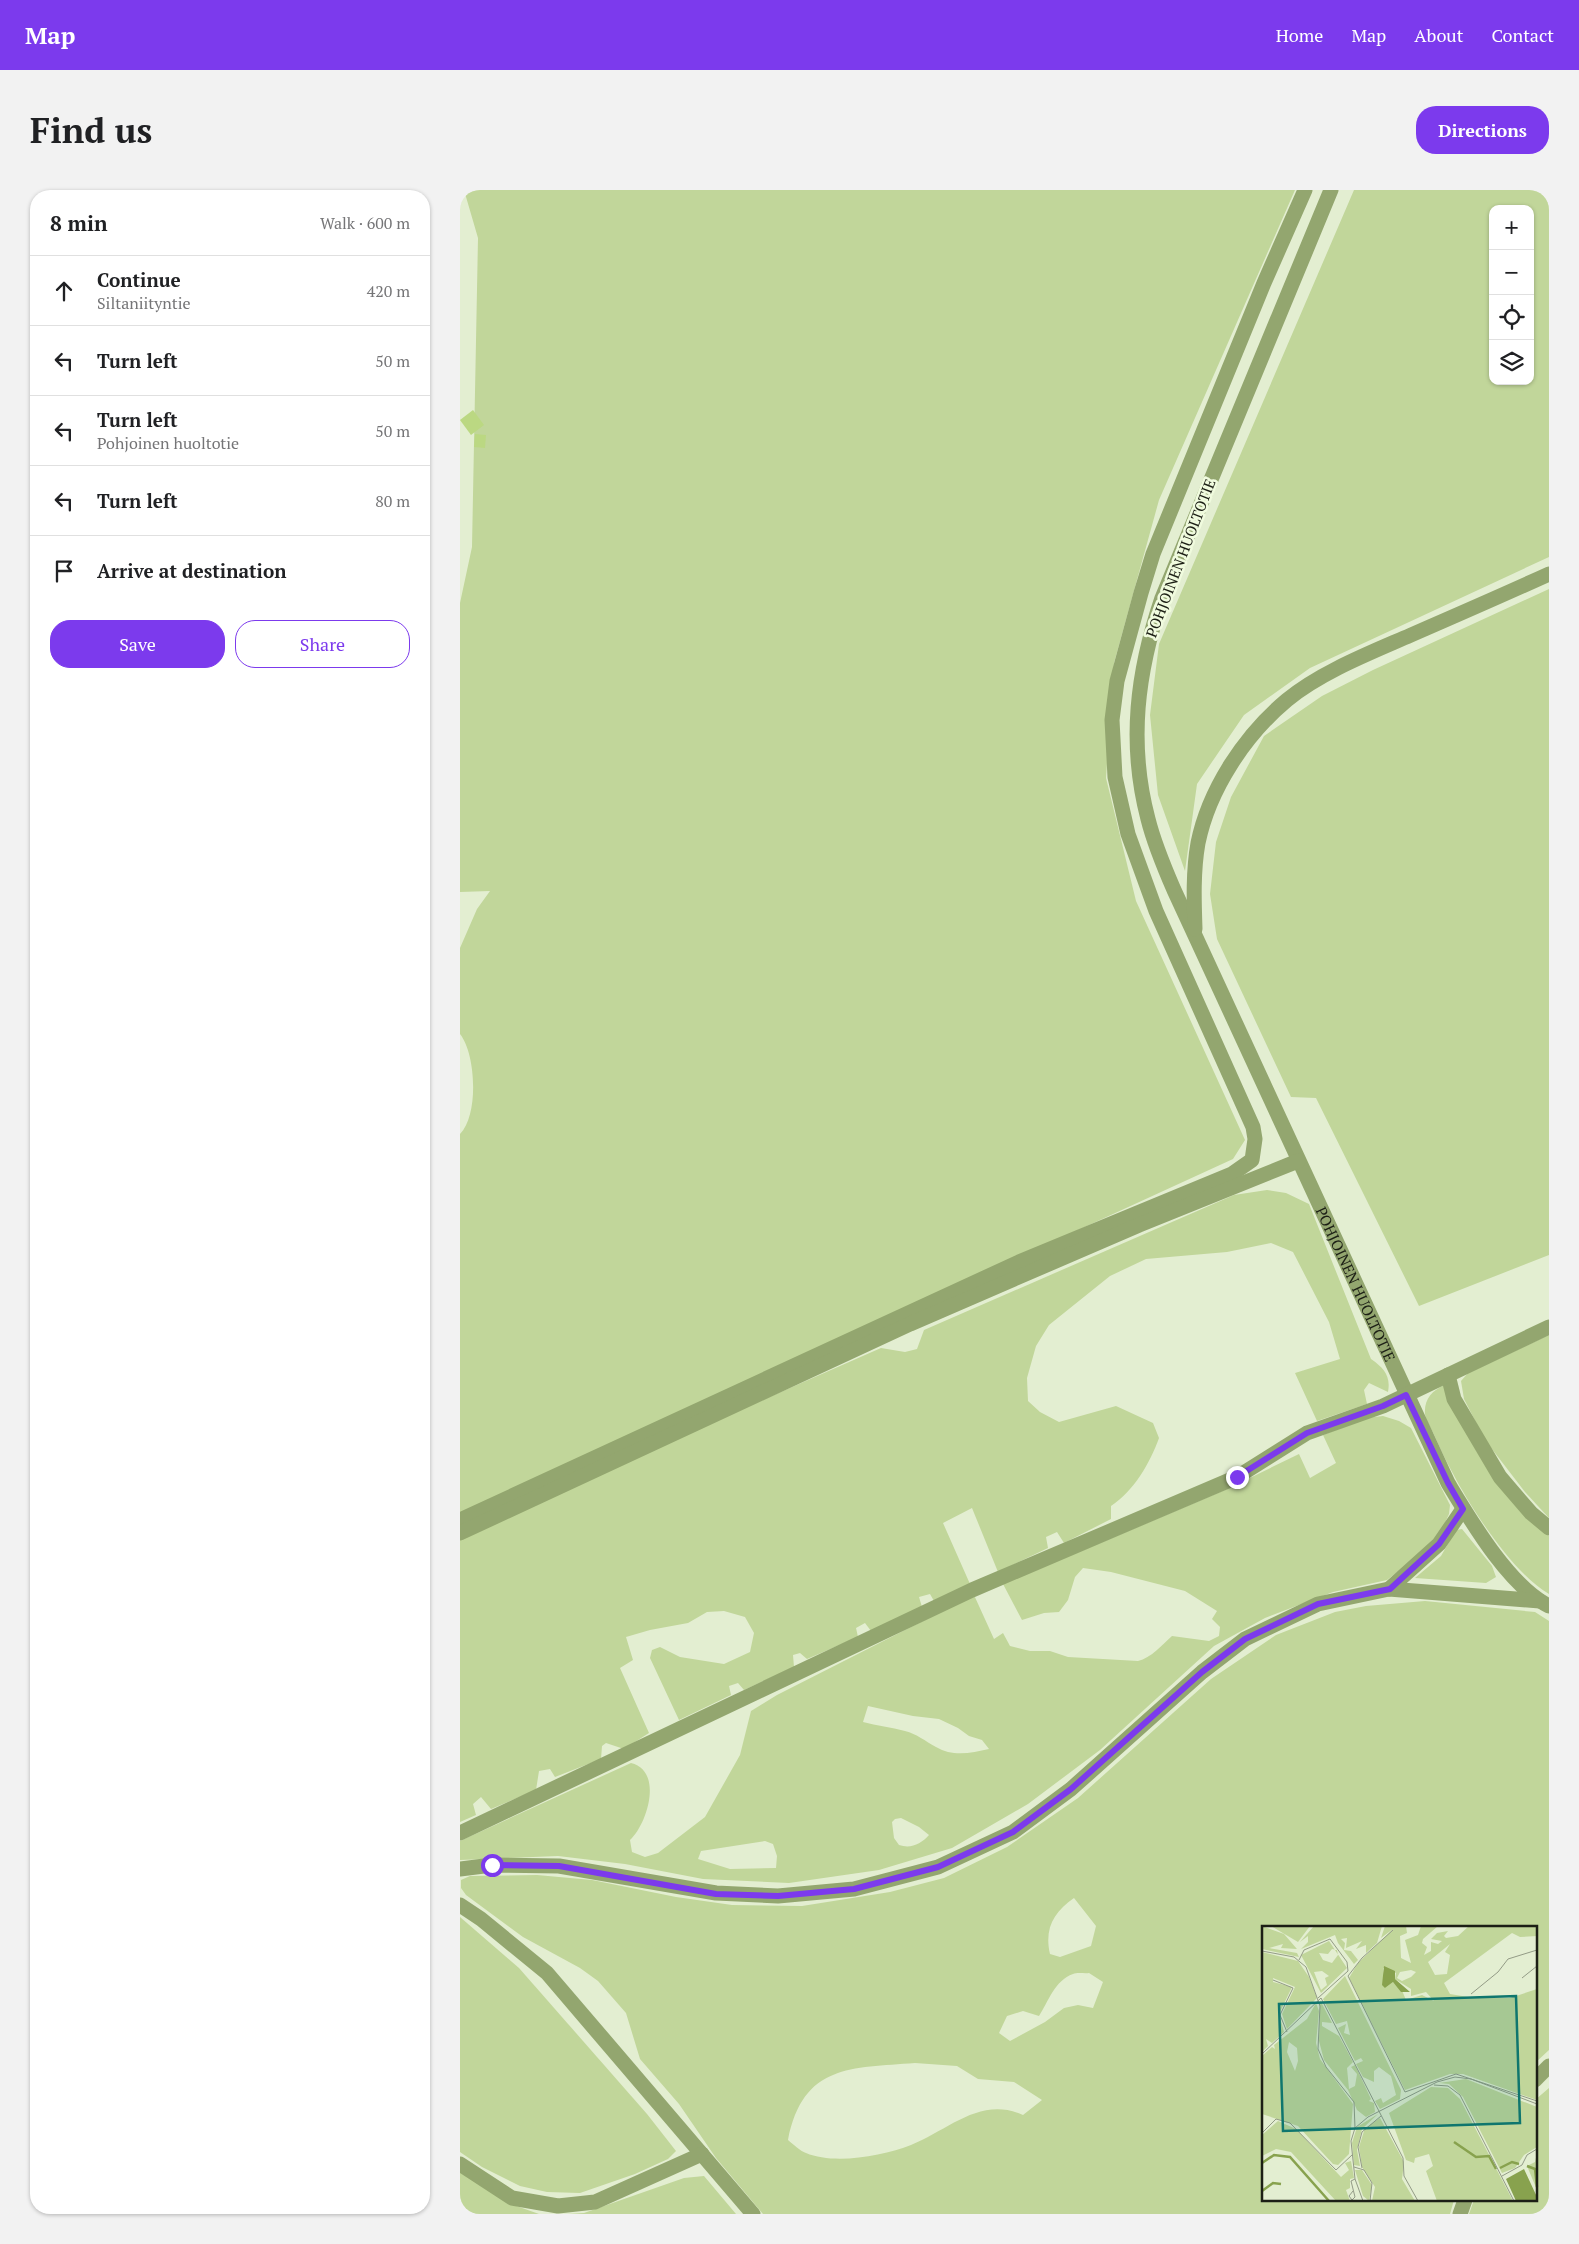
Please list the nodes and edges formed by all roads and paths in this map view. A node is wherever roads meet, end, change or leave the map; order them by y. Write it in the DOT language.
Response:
graph roads {
  1 [pos="1305,190"];
  2 [pos="1331,190"];
  3 [pos="1549,574"];
  4 [pos="1196,938"];
  5 [pos="1298,1161"];
  6 [pos="1549,1327"];
  7 [pos="1448,1375"];
  8 [pos="1406,1395"];
  9 [pos="1463,1509"];
  10 [pos="460,1520"];
  11 [pos="1549,1528"];
  12 [pos="460,1533"];
  13 [pos="1390,1589"];
  14 [pos="1544,1604"];
  15 [pos="460,1833"];
  16 [pos="460,1869"];
  17 [pos="460,1905"];
  18 [pos="1549,2066"];
  19 [pos="1536,2079"];
  20 [pos="702,2154"];
  21 [pos="460,2164"];
  22 [pos="1464,2202"];
  23 [pos="752,2214"];
  24 [pos="1460,2214"];
  1 -- 10 [label="lane"];
  2 -- 4 [label="lane, POHJOINEN HUOLTOTIE"];
  3 -- 4 [label="lane, POHJOINEN HUOLTOTIE"];
  4 -- 5 [label="lane, POHJOINEN HUOLTOTIE"];
  5 -- 8 [label="lane, POHJOINEN HUOLTOTIE"];
  5 -- 12 [label="lane"];
  6 -- 7 [label="lane"];
  7 -- 8 [label="lane"];
  7 -- 11 [label="lane"];
  8 -- 9 [label="lane, POHJOINEN HUOLTOTIE"];
  8 -- 15 [label="lane"];
  9 -- 13 [label="lane"];
  9 -- 14 [label="lane, POHJOINEN HUOLTOTIE"];
  13 -- 14 [label="lane"];
  13 -- 16 [label="lane"];
  17 -- 20 [label="lane"];
  18 -- 19 [label="lane"];
  20 -- 21 [label="lane"];
  20 -- 23 [label="lane"];
  22 -- 24 [label="lane"];
}
